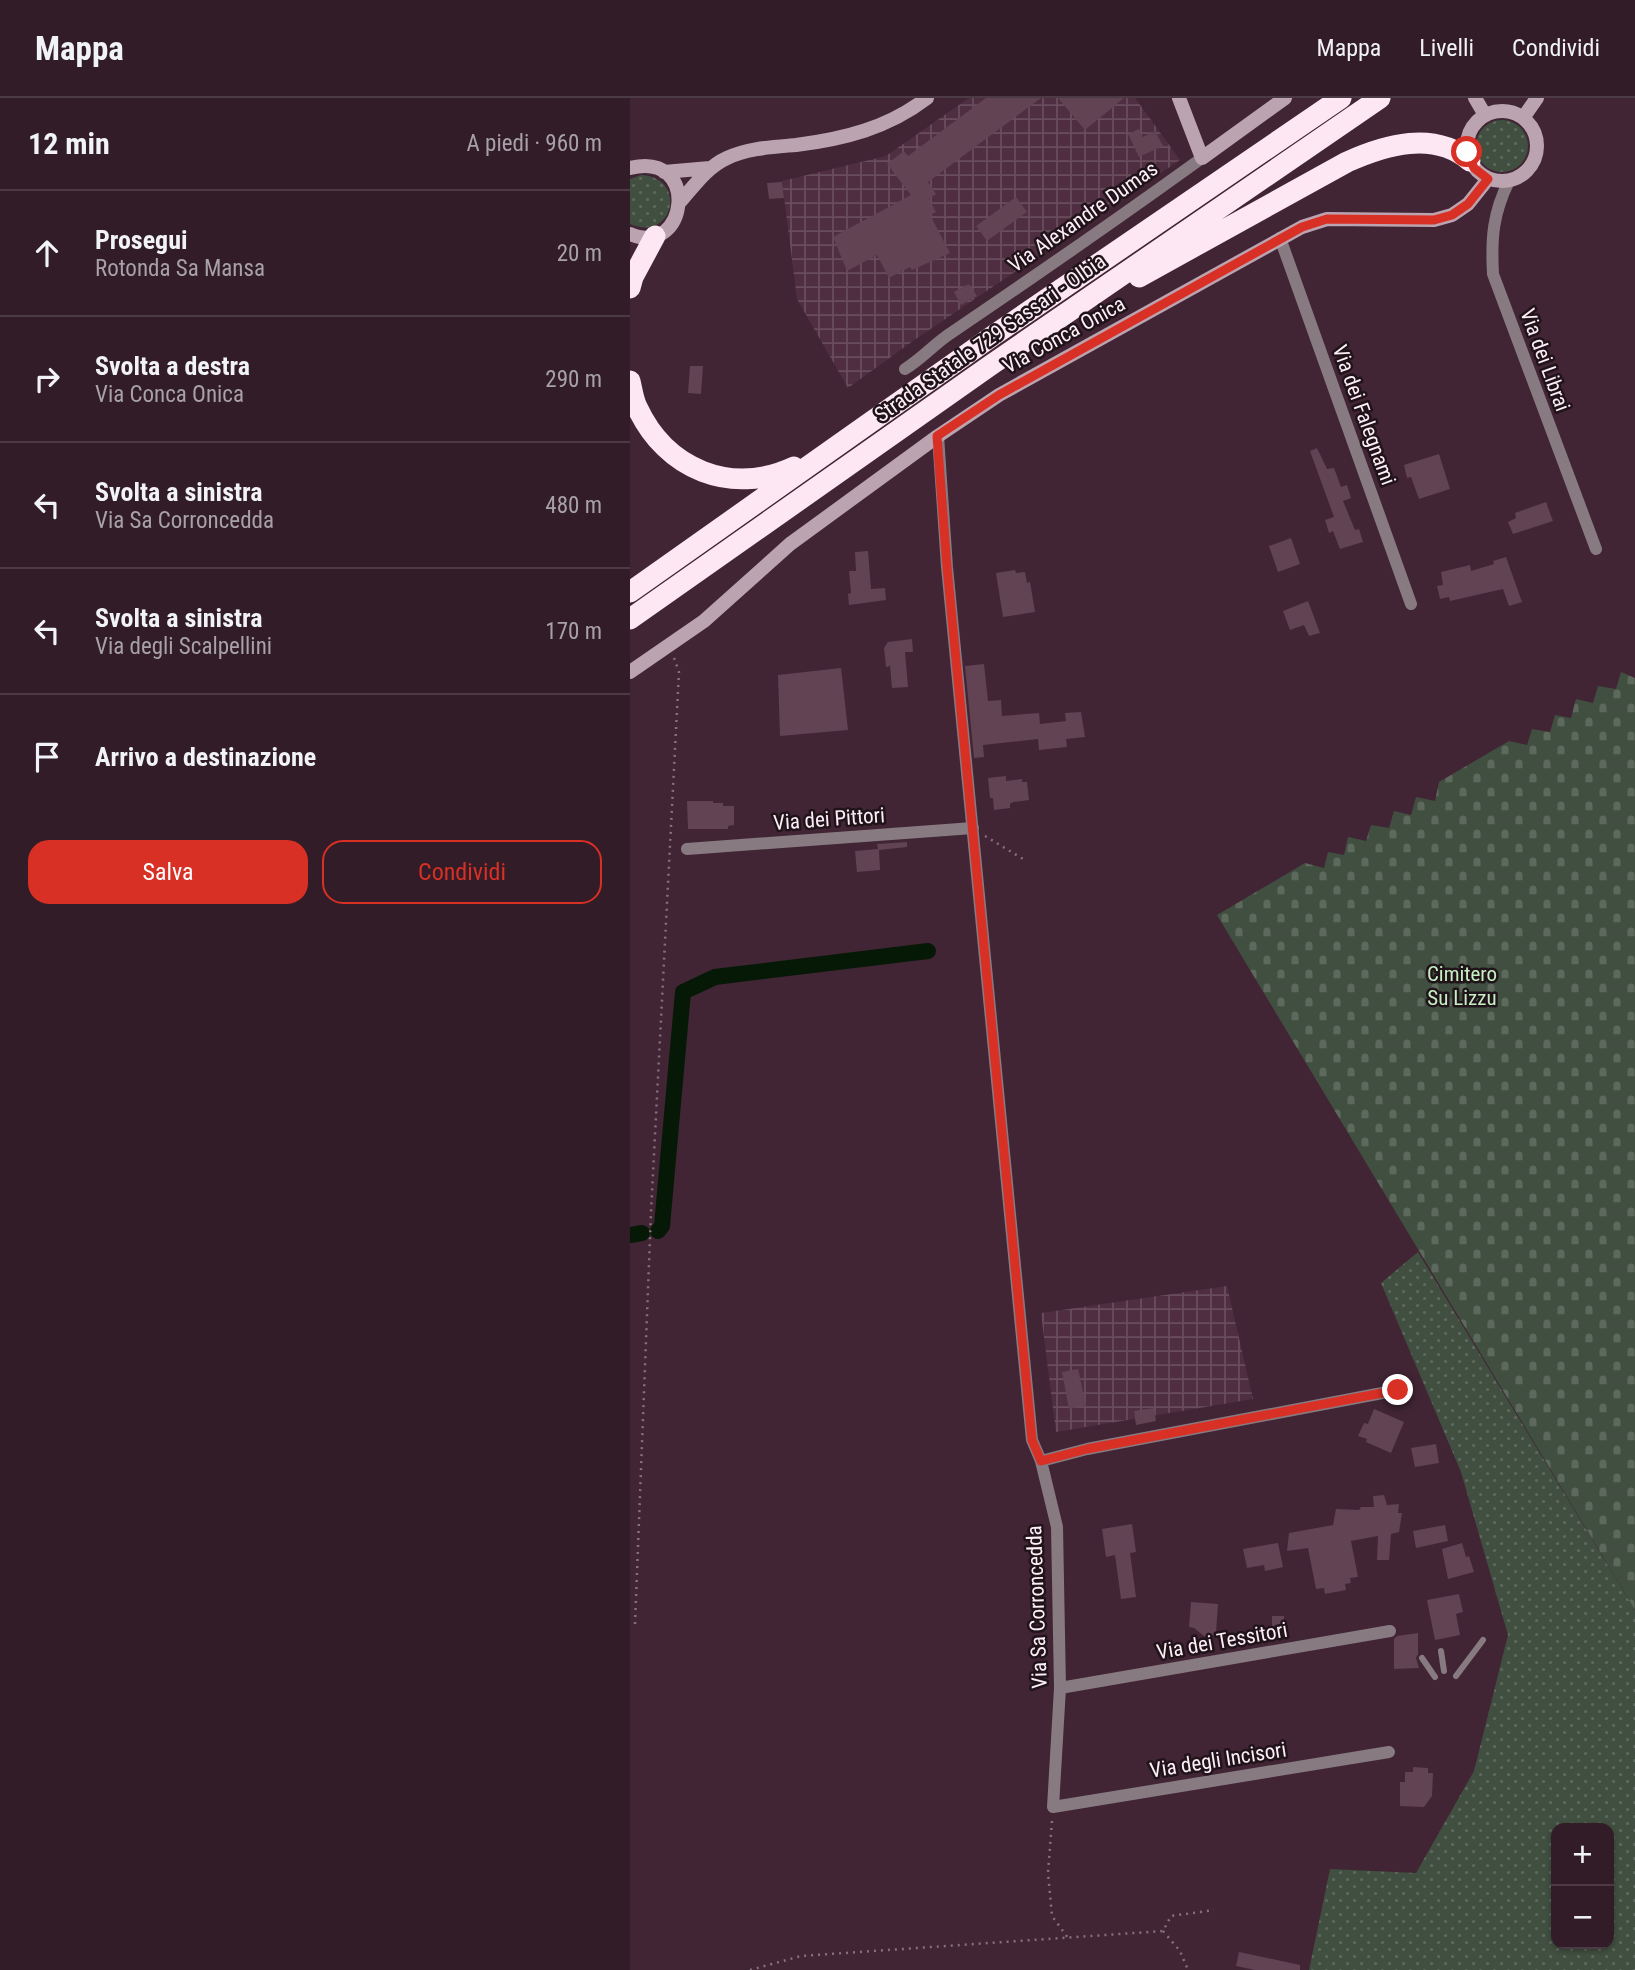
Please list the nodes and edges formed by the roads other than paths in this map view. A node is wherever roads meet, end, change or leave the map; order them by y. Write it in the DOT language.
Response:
graph roads {
  1 [pos="927,98"];
  2 [pos="1179,98"];
  3 [pos="1285,98"];
  4 [pos="1341,98"];
  5 [pos="1380,98"];
  6 [pos="1475,98"];
  7 [pos="1537,98"];
  8 [pos="1485,115"];
  9 [pos="1523,118"];
  10 [pos="1202,158"];
  11 [pos="1470,161"];
  12 [pos="630,168"];
  13 [pos="710,168"];
  14 [pos="664,172"];
  15 [pos="1488,179"];
  16 [pos="1509,181"];
  17 [pos="680,202"];
  18 [pos="630,234"];
  19 [pos="655,236"];
  20 [pos="1280,238"];
  21 [pos="631,277"];
  22 [pos="1048,327"];
  23 [pos="905,369"];
  24 [pos="630,381"];
  25 [pos="937,436"];
  26 [pos="834,449"];
  27 [pos="1597,549"];
  28 [pos="630,592"];
  29 [pos="1411,604"];
  30 [pos="630,619"];
  31 [pos="630,672"];
  32 [pos="973,828"];
  33 [pos="687,849"];
  34 [pos="1398,1390"];
  35 [pos="1041,1461"];
  36 [pos="1390,1631"];
  37 [pos="1483,1640"];
  38 [pos="1441,1651"];
  39 [pos="1422,1658"];
  40 [pos="1444,1671"];
  41 [pos="1456,1676"];
  42 [pos="1435,1677"];
  43 [pos="1060,1688"];
  44 [pos="1389,1752"];
  45 [pos="1053,1807"];
  1 -- 13 [label="street"];
  2 -- 10 [label="street"];
  3 -- 10 [label="street, Via Alexandre Dumas"];
  4 -- 26 [label="highway, Strada Statale 729 Sassari - Olbia"];
  5 -- 22 [label="highway, Strada Statale 729 Sassari - Olbia"];
  6 -- 8 [label="street"];
  7 -- 9 [label="street"];
  8 -- 9 [label="street"];
  8 -- 11 [label="street"];
  9 -- 16 [label="street"];
  10 -- 23 [label="street, Via Alexandre Dumas"];
  11 -- 15 [label="street"];
  11 -- 22 [label="highway"];
  12 -- 14 [label="street"];
  13 -- 14 [label="street"];
  13 -- 17 [label="street"];
  14 -- 17 [label="street"];
  15 -- 16 [label="street"];
  15 -- 20 [label="street, Via Conca Onica"];
  16 -- 27 [label="street, Via dei Librai"];
  17 -- 19 [label="street"];
  18 -- 19 [label="street"];
  19 -- 21 [label="highway"];
  20 -- 25 [label="street, Via Conca Onica"];
  20 -- 29 [label="street, Via dei Falegnami"];
  22 -- 30 [label="highway, Strada Statale 729 Sassari - Olbia"];
  24 -- 26 [label="highway"];
  25 -- 31 [label="street, Via Conca Onica"];
  25 -- 32 [label="street, Via Sa Corroncedda"];
  26 -- 28 [label="highway, Strada Statale 729 Sassari - Olbia"];
  32 -- 33 [label="street, Via dei Pittori"];
  32 -- 35 [label="street, Via Sa Corroncedda"];
  34 -- 35 [label="street"];
  35 -- 43 [label="street, Via Sa Corroncedda"];
  36 -- 43 [label="street, Via dei Tessitori"];
  37 -- 41 [label="lane"];
  38 -- 40 [label="lane"];
  39 -- 42 [label="lane"];
  43 -- 45 [label="street, Via Sa Corroncedda"];
  44 -- 45 [label="street, Via degli Incisori"];
}
